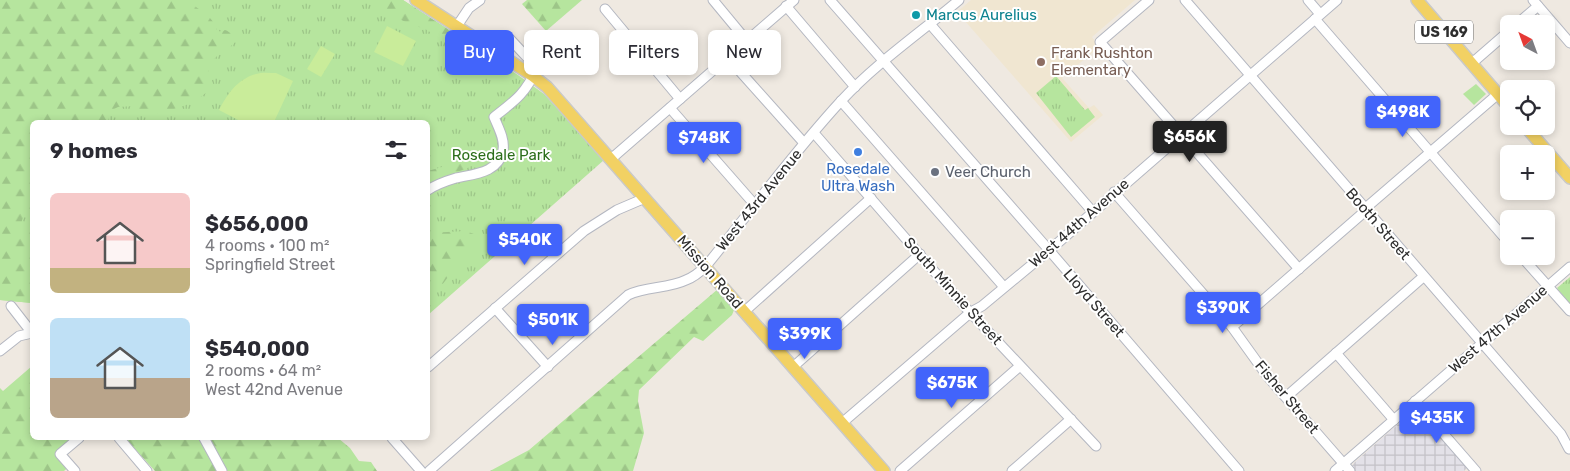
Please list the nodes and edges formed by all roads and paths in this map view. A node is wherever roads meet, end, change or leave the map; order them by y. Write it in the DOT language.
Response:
graph roads {
  1 [pos="416,0"];
  2 [pos="480,0"];
  3 [pos="713,0"];
  4 [pos="794,0"];
  5 [pos="830,0"];
  6 [pos="1149,0"];
  7 [pos="1185,0"];
  8 [pos="1308,0"];
  9 [pos="1337,0"];
  10 [pos="1417,0"];
  11 [pos="953,2"];
  12 [pos="1536,3"];
  13 [pos="786,6"];
  14 [pos="605,9"];
  15 [pos="1525,15"];
  16 [pos="1318,16"];
  17 [pos="930,24"];
  18 [pos="457,26"];
  19 [pos="738,30"];
  20 [pos="758,30"];
  21 [pos="1500,39"];
  22 [pos="514,43"];
  23 [pos="1570,43"];
  24 [pos="884,62"];
  25 [pos="1471,64"];
  26 [pos="708,75"];
  27 [pos="743,75"];
  28 [pos="1250,75"];
  29 [pos="533,76"];
  30 [pos="855,87"];
  31 [pos="1498,94"];
  32 [pos="1500,96"];
  33 [pos="680,99"];
  34 [pos="841,101"];
  35 [pos="670,108"];
  36 [pos="814,133"];
  37 [pos="1533,135"];
  38 [pos="1182,136"];
  39 [pos="804,144"];
  40 [pos="1430,152"];
  41 [pos="611,159"];
  42 [pos="1570,178"];
  43 [pos="430,189"];
  44 [pos="1114,192"];
  45 [pos="645,198"];
  46 [pos="870,198"];
  47 [pos="755,205"];
  48 [pos="1366,210"];
  49 [pos="1092,211"];
  50 [pos="1500,232"];
  51 [pos="1049,250"];
  52 [pos="920,254"];
  53 [pos="1529,265"];
  54 [pos="706,266"];
  55 [pos="1570,266"];
  56 [pos="1299,268"];
  57 [pos="1423,277"];
  58 [pos="1004,287"];
  59 [pos="1547,287"];
  60 [pos="11,306"];
  61 [pos="495,308"];
  62 [pos="745,311"];
  63 [pos="1570,311"];
  64 [pos="971,312"];
  65 [pos="1232,327"];
  66 [pos="30,330"];
  67 [pos="30,333"];
  68 [pos="1482,343"];
  69 [pos="0,351"];
  70 [pos="1336,353"];
  71 [pos="430,365"];
  72 [pos="1020,366"];
  73 [pos="548,367"];
  74 [pos="793,367"];
  75 [pos="1286,397"];
  76 [pos="1415,401"];
  77 [pos="1071,419"];
  78 [pos="1394,420"];
  79 [pos="842,423"];
  80 [pos="77,440"];
  81 [pos="121,440"];
  82 [pos="205,440"];
  83 [pos="394,440"];
  84 [pos="1096,446"];
  85 [pos="1569,449"];
  86 [pos="1344,464"];
  87 [pos="881,470"];
  88 [pos="75,471"];
  89 [pos="147,471"];
  90 [pos="222,471"];
  91 [pos="421,471"];
  92 [pos="430,471"];
  93 [pos="900,471"];
  94 [pos="1012,471"];
  95 [pos="1239,471"];
  96 [pos="1335,471"];
  97 [pos="1350,471"];
  98 [pos="1476,471"];
  1 -- 18 [label="main road, Mission Road"];
  2 -- 18 [label="street"];
  3 -- 19 [label="street"];
  4 -- 13 [label="street"];
  5 -- 24 [label="street, Lloyd Street"];
  6 -- 38 [label="street"];
  7 -- 28 [label="street, Booth Street"];
  8 -- 16 [label="street"];
  9 -- 16 [label="street, West 44th Avenue"];
  10 -- 25 [label="main road, US 169"];
  11 -- 17 [label="street, West 43rd Avenue"];
  12 -- 15 [label="street"];
  12 -- 23 [label="street"];
  13 -- 20 [label="street"];
  13 -- 30 [label="street"];
  14 -- 33 [label="street"];
  16 -- 28 [label="street, West 44th Avenue"];
  16 -- 40 [label="street"];
  17 -- 24 [label="street, West 43rd Avenue"];
  17 -- 49 [label="street"];
  18 -- 29 [label="main road, Mission Road"];
  21 -- 25 [label="street"];
  22 -- 29 [label="street, Mission Road"];
  24 -- 30 [label="street, West 43rd Avenue"];
  24 -- 51 [label="street, Lloyd Street"];
  25 -- 31 [label="main road, US 169"];
  26 -- 33 [label="street"];
  27 -- 39 [label="street"];
  28 -- 38 [label="street, West 44th Avenue"];
  28 -- 48 [label="street, Booth Street"];
  29 -- 41 [label="main road, Mission Road"];
  29 -- 43 [label="street"];
  30 -- 34 [label="street, West 43rd Avenue"];
  31 -- 32 [label="main road, US 169"];
  31 -- 40 [label="street"];
  33 -- 35 [label="street"];
  34 -- 36 [label="street, West 43rd Avenue"];
  34 -- 58 [label="street"];
  35 -- 41 [label="street"];
  35 -- 47 [label="street"];
  36 -- 39 [label="street, West 43rd Avenue"];
  36 -- 46 [label="street, South Minnie Street"];
  37 -- 42 [label="main road"];
  38 -- 44 [label="street, West 44th Avenue"];
  38 -- 56 [label="street"];
  39 -- 47 [label="street, West 43rd Avenue"];
  40 -- 48 [label="street"];
  40 -- 50 [label="street"];
  41 -- 45 [label="main road, Mission Road"];
  44 -- 49 [label="street, West 44th Avenue"];
  44 -- 65 [label="street, Fisher Street"];
  45 -- 54 [label="main road, Mission Road"];
  45 -- 61 [label="street"];
  46 -- 52 [label="street, South Minnie Street"];
  46 -- 62 [label="street"];
  47 -- 54 [label="street, West 43rd Avenue"];
  48 -- 56 [label="street"];
  48 -- 57 [label="street, Booth Street"];
  49 -- 51 [label="street, West 44th Avenue"];
  51 -- 58 [label="street, West 44th Avenue"];
  51 -- 95 [label="street, Lloyd Street"];
  52 -- 64 [label="street, South Minnie Street"];
  52 -- 74 [label="street"];
  53 -- 59 [label="street"];
  54 -- 62 [label="main road, Mission Road"];
  54 -- 73 [label="street, West 43rd Avenue"];
  55 -- 59 [label="street, West 47th Avenue"];
  56 -- 65 [label="street"];
  57 -- 68 [label="street, Booth Street"];
  57 -- 70 [label="street"];
  58 -- 64 [label="street, West 44th Avenue"];
  59 -- 63 [label="street"];
  59 -- 68 [label="street, West 47th Avenue"];
  60 -- 66 [label="street"];
  61 -- 71 [label="street"];
  61 -- 73 [label="street"];
  62 -- 74 [label="main road, Mission Road"];
  64 -- 72 [label="street, South Minnie Street"];
  64 -- 79 [label="street, West 44th Avenue"];
  65 -- 75 [label="street, Fisher Street"];
  67 -- 69 [label="street"];
  68 -- 76 [label="street, West 47th Avenue"];
  68 -- 85 [label="street, Booth Street"];
  70 -- 75 [label="street"];
  70 -- 78 [label="street"];
  72 -- 77 [label="street, South Minnie Street"];
  72 -- 93 [label="street"];
  73 -- 92 [label="street, West 43rd Avenue"];
  74 -- 79 [label="main road, Mission Road"];
  75 -- 86 [label="street, Fisher Street"];
  76 -- 78 [label="street, West 47th Avenue"];
  76 -- 98 [label="street"];
  77 -- 84 [label="street, South Minnie Street"];
  77 -- 94 [label="street"];
  78 -- 86 [label="street, West 47th Avenue"];
  79 -- 87 [label="main road, Mission Road"];
  80 -- 88 [label="street"];
  81 -- 89 [label="street"];
  82 -- 90 [label="street"];
  83 -- 91 [label="street"];
  86 -- 96 [label="street, West 47th Avenue"];
  86 -- 97 [label="street, Fisher Street"];
}
